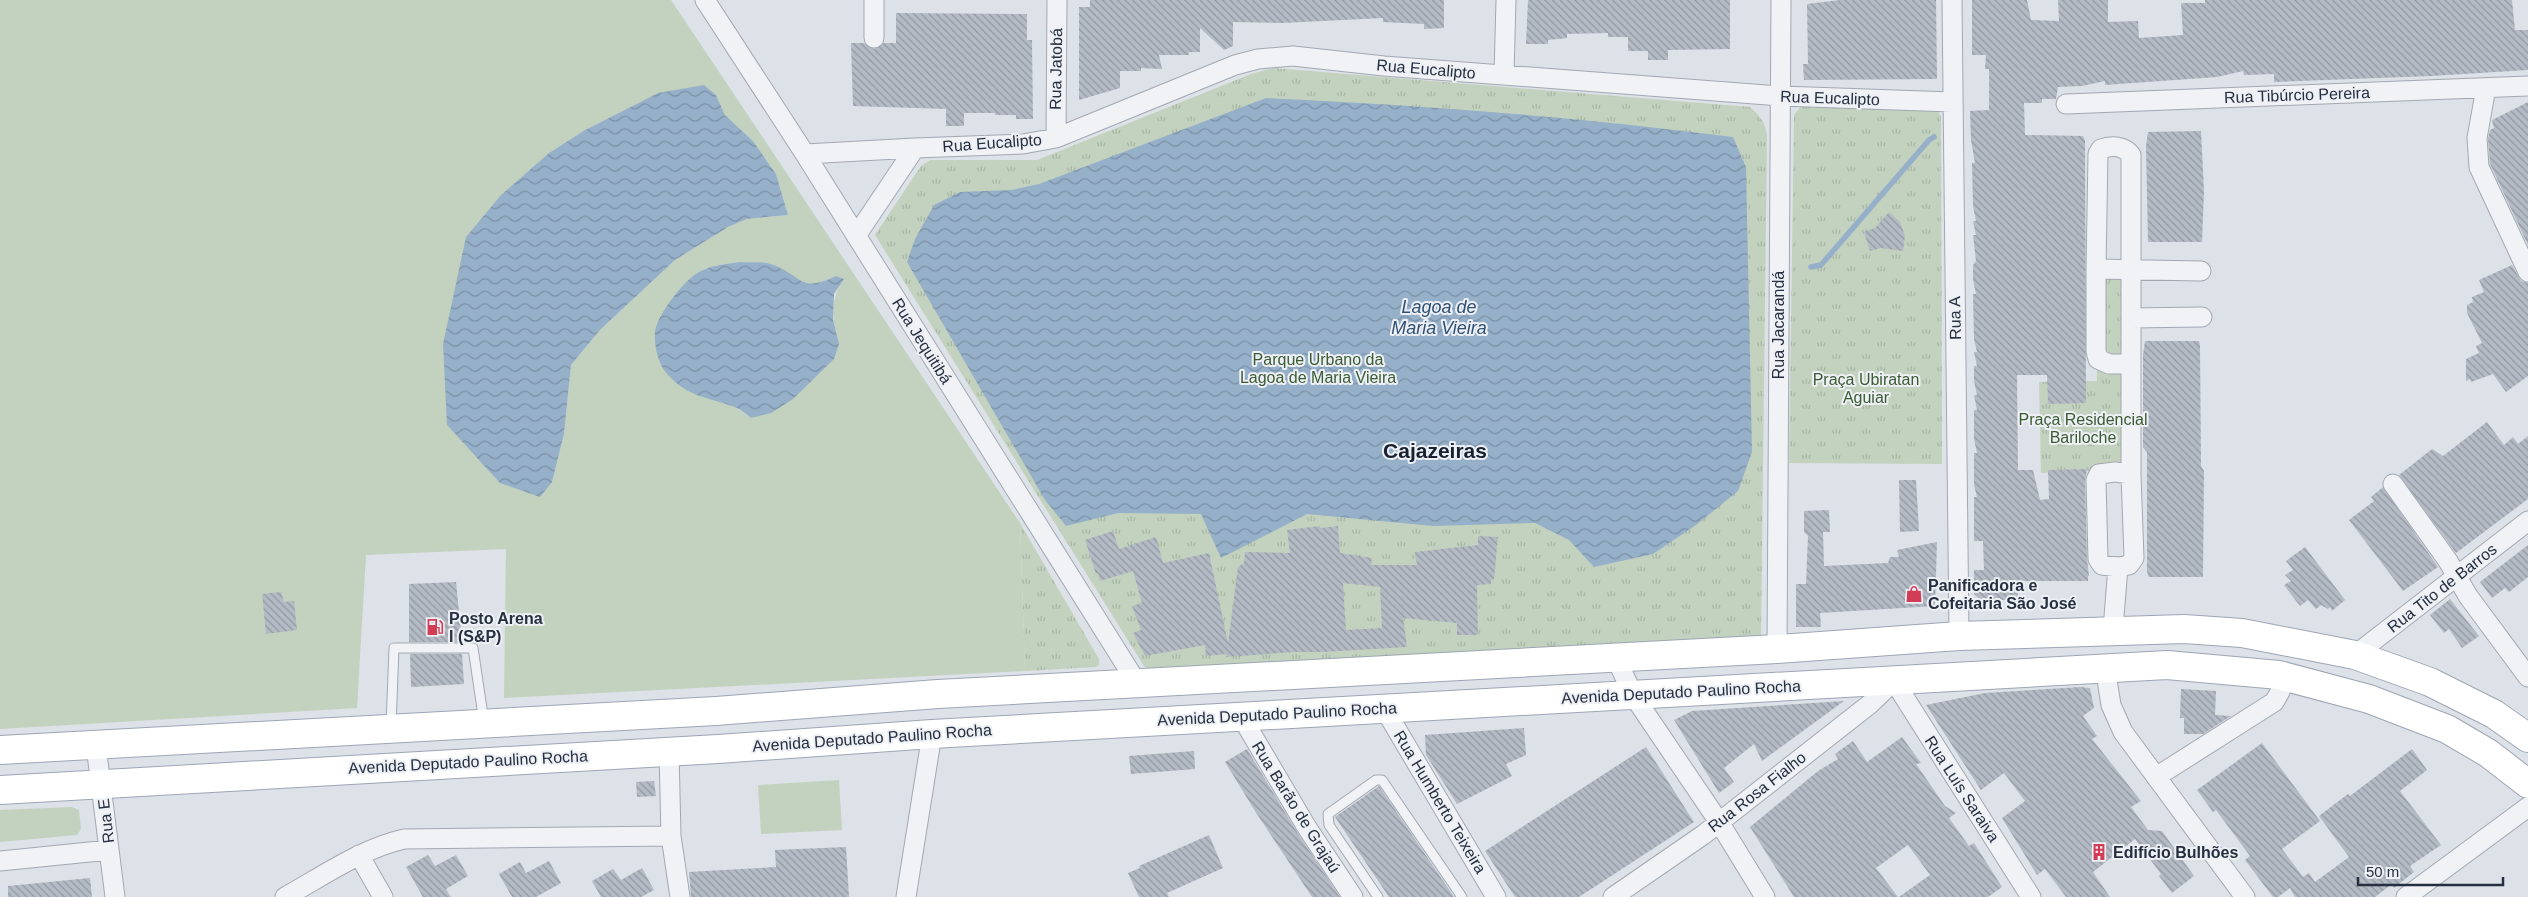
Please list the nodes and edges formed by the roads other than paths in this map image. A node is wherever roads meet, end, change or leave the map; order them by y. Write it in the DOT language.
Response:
graph roads {
  1 [pos="705,0"];
  2 [pos="874,0"];
  3 [pos="1057,0"];
  4 [pos="1506,0"];
  5 [pos="1781,0"];
  6 [pos="1952,0"];
  7 [pos="874,38"];
  8 [pos="1504,75"];
  9 [pos="2528,86"];
  10 [pos="2486,88"];
  11 [pos="1781,96"];
  12 [pos="1952,102"];
  13 [pos="2066,104"];
  14 [pos="1056,138"];
  15 [pos="916,148"];
  16 [pos="805,154"];
  17 [pos="856,236"];
  18 [pos="2096,269"];
  19 [pos="2131,270"];
  20 [pos="2201,271"];
  21 [pos="2528,272"];
  22 [pos="2202,317"];
  23 [pos="2131,318"];
  24 [pos="2131,364"];
  25 [pos="2131,474"];
  26 [pos="2393,484"];
  27 [pos="2528,522"];
  28 [pos="2118,567"];
  29 [pos="2455,577"];
  30 [pos="2113,629"];
  31 [pos="1959,636"];
  32 [pos="1776,649"];
  33 [pos="2355,655"];
  34 [pos="1616,658"];
  35 [pos="2105,667"];
  36 [pos="2279,675"];
  37 [pos="2528,677"];
  38 [pos="1894,680"];
  39 [pos="1137,682"];
  40 [pos="938,694"];
  41 [pos="1633,695"];
  42 [pos="1384,708"];
  43 [pos="1241,716"];
  44 [pos="485,724"];
  45 [pos="391,729"];
  46 [pos="932,734"];
  47 [pos="2528,738"];
  48 [pos="96,746"];
  49 [pos="0,750"];
  50 [pos="669,751"];
  51 [pos="2156,778"];
  52 [pos="101,784"];
  53 [pos="2528,784"];
  54 [pos="0,790"];
  55 [pos="2528,807"];
  56 [pos="1719,822"];
  57 [pos="671,836"];
  58 [pos="109,850"];
  59 [pos="359,855"];
  60 [pos="0,860"];
  61 [pos="115,897"];
  62 [pos="285,897"];
  63 [pos="383,897"];
  64 [pos="680,897"];
  65 [pos="906,897"];
  66 [pos="1353,897"];
  67 [pos="1378,897"];
  68 [pos="1462,897"];
  69 [pos="1496,897"];
  70 [pos="1613,897"];
  71 [pos="1765,897"];
  72 [pos="2031,897"];
  73 [pos="2244,897"];
  74 [pos="2406,897"];
  1 -- 16 [label="street, Rua Jequitibá"];
  2 -- 7 [label="street"];
  3 -- 14 [label="street, Rua Jatobá"];
  4 -- 8 [label="street"];
  5 -- 11 [label="street, Rua Jacarandá"];
  6 -- 12 [label="street, Rua A"];
  8 -- 11 [label="street, Rua Eucalipto"];
  8 -- 14 [label="street, Rua Eucalipto"];
  9 -- 10 [label="street, Rua Tibúrcio Pereira"];
  10 -- 13 [label="street, Rua Tibúrcio Pereira"];
  10 -- 21 [label="street"];
  11 -- 12 [label="street, Rua Eucalipto"];
  11 -- 32 [label="street, Rua Jacarandá"];
  12 -- 31 [label="street, Rua A"];
  14 -- 15 [label="street, Rua Eucalipto"];
  15 -- 16 [label="street, Rua Eucalipto"];
  15 -- 17 [label="street"];
  16 -- 17 [label="street, Rua Jequitibá"];
  17 -- 39 [label="street, Rua Jequitibá"];
  18 -- 19 [label="street"];
  18 -- 19 [label="street"];
  18 -- 24 [label="street"];
  19 -- 20 [label="street"];
  19 -- 23 [label="street"];
  22 -- 23 [label="street"];
  23 -- 24 [label="street"];
  24 -- 25 [label="street"];
  25 -- 28 [label="street"];
  25 -- 28 [label="street"];
  26 -- 29 [label="street"];
  27 -- 29 [label="street, Rua Tito de Barros"];
  28 -- 30 [label="street"];
  29 -- 33 [label="street, Rua Tito de Barros"];
  29 -- 37 [label="street"];
  30 -- 31 [label="main road"];
  30 -- 33 [label="main road"];
  31 -- 32 [label="main road"];
  32 -- 34 [label="main road"];
  33 -- 47 [label="main road"];
  34 -- 39 [label="main road"];
  34 -- 41 [label="street"];
  35 -- 36 [label="main road, Avenida Deputado Paulino Rocha"];
  35 -- 38 [label="main road, Avenida Deputado Paulino Rocha"];
  35 -- 51 [label="street"];
  36 -- 51 [label="street"];
  36 -- 53 [label="main road, Avenida Deputado Paulino Rocha"];
  38 -- 41 [label="main road, Avenida Deputado Paulino Rocha"];
  38 -- 56 [label="street, Rua Rosa Fialho"];
  38 -- 72 [label="street, Rua Luís Saraiva"];
  39 -- 40 [label="main road"];
  40 -- 44 [label="main road"];
  40 -- 46 [label="main road"];
  41 -- 42 [label="main road, Avenida Deputado Paulino Rocha"];
  41 -- 56 [label="street"];
  42 -- 43 [label="main road, Avenida Deputado Paulino Rocha"];
  42 -- 69 [label="street, Rua Humberto Teixeira"];
  43 -- 46 [label="main road, Avenida Deputado Paulino Rocha"];
  43 -- 66 [label="street, Rua Barão de Grajaú"];
  44 -- 45 [label="main road"];
  44 -- 45 [label="lane"];
  45 -- 48 [label="main road"];
  46 -- 50 [label="main road, Avenida Deputado Paulino Rocha"];
  46 -- 65 [label="street"];
  48 -- 49 [label="main road"];
  48 -- 52 [label="street, Rua E"];
  50 -- 52 [label="main road, Avenida Deputado Paulino Rocha"];
  50 -- 57 [label="street"];
  51 -- 73 [label="street"];
  52 -- 54 [label="main road, Avenida Deputado Paulino Rocha"];
  52 -- 58 [label="street, Rua E"];
  55 -- 74 [label="street"];
  56 -- 70 [label="street, Rua Rosa Fialho"];
  56 -- 71 [label="street"];
  57 -- 59 [label="street"];
  57 -- 64 [label="street"];
  58 -- 60 [label="street"];
  58 -- 61 [label="street, Rua E"];
  59 -- 62 [label="street"];
  59 -- 63 [label="street"];
  67 -- 68 [label="lane"];
}
